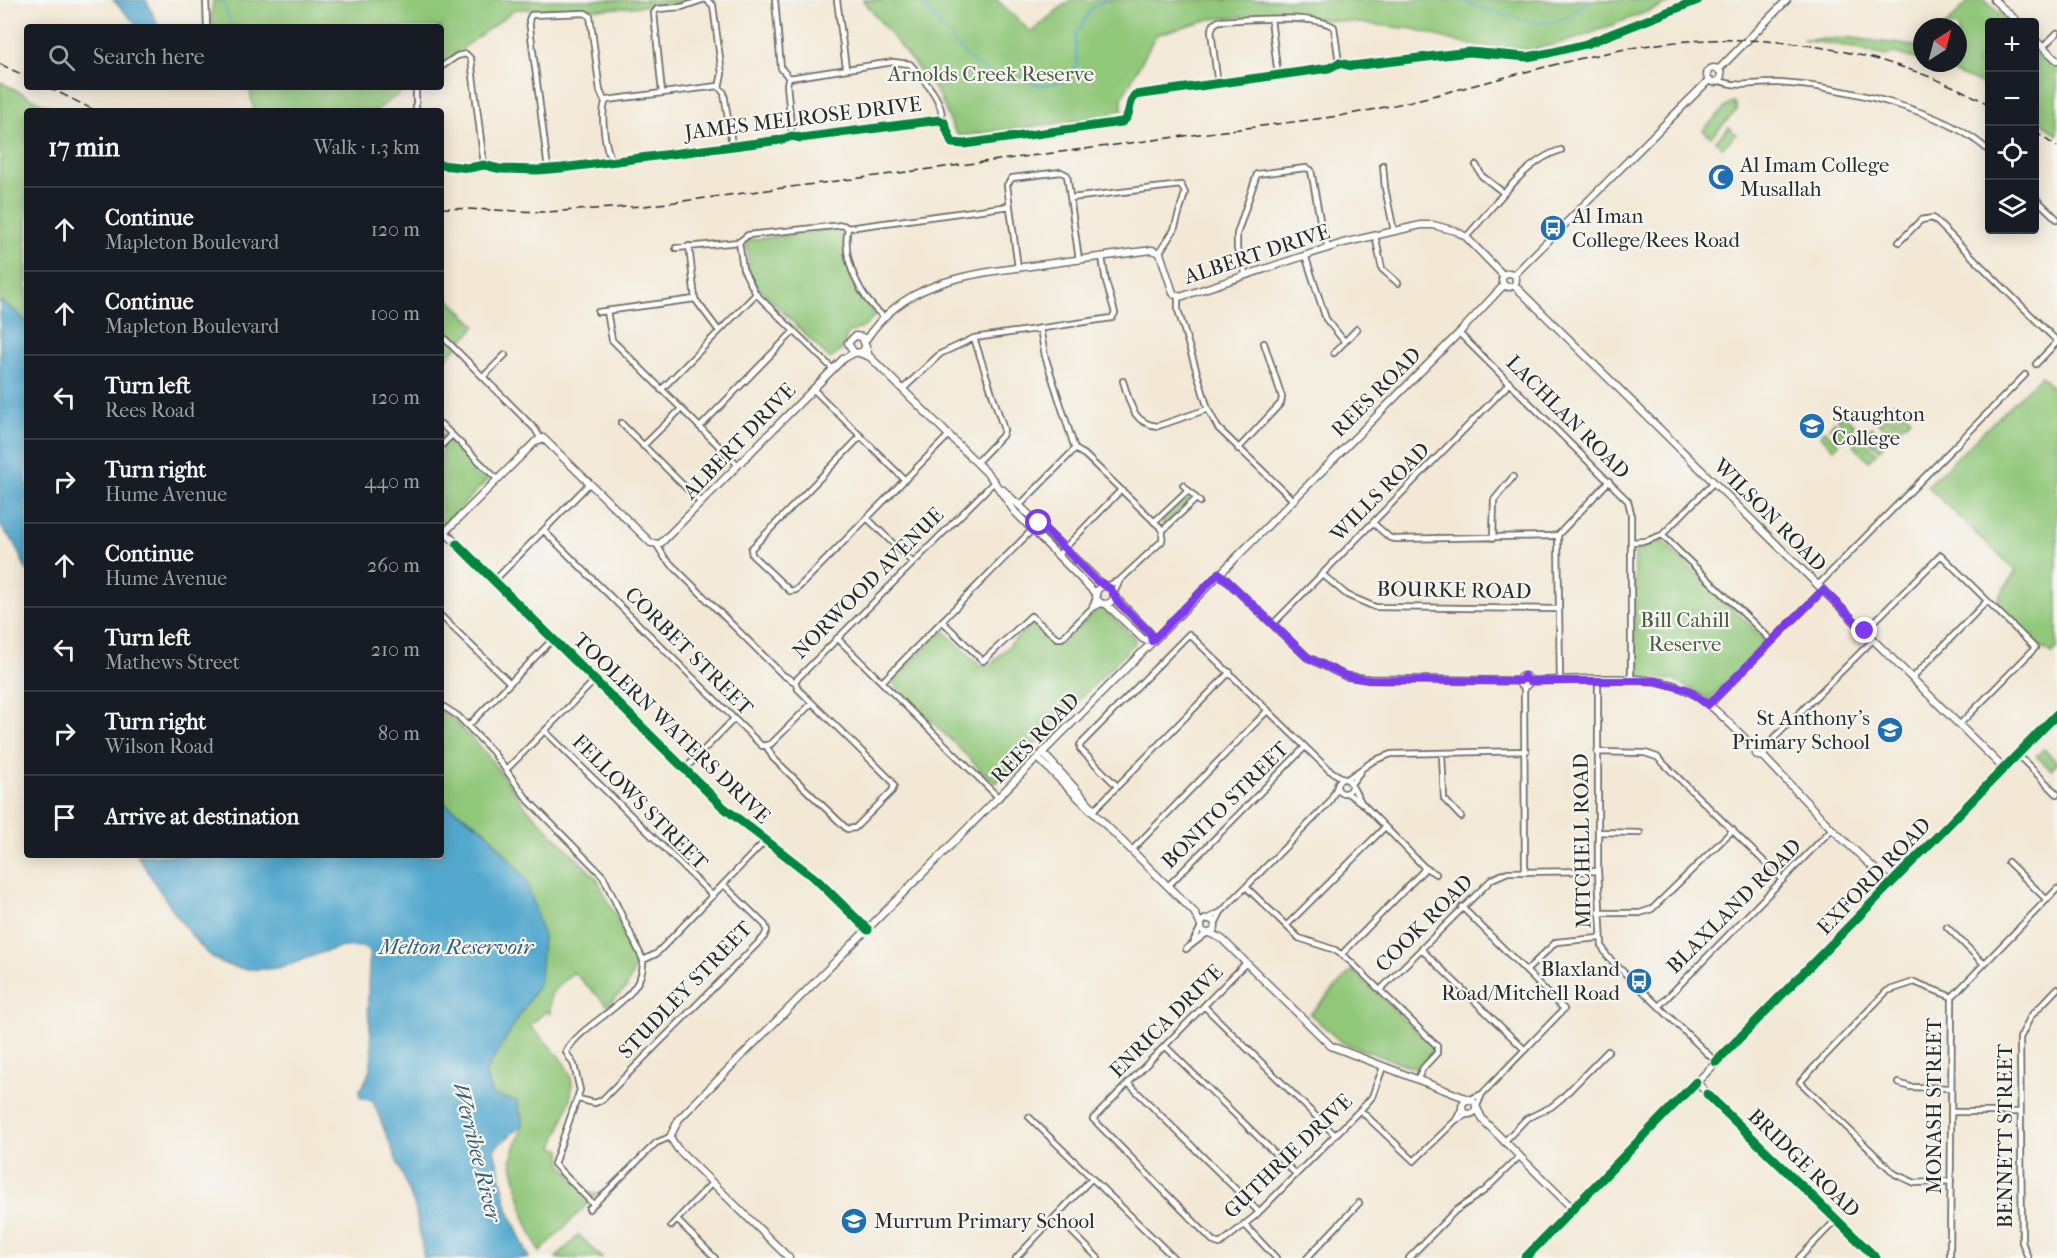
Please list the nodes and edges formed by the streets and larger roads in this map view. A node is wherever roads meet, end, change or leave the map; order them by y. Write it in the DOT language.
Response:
graph roads {
  1 [pos="206,0"];
  2 [pos="702,0"];
  3 [pos="706,0"];
  4 [pos="775,0"];
  5 [pos="837,0"];
  6 [pos="1698,0"];
  7 [pos="1787,0"];
  8 [pos="1994,0"];
  9 [pos="2014,18"];
  10 [pos="1271,19"];
  11 [pos="207,24"];
  12 [pos="2057,33"];
  13 [pos="2039,43"];
  14 [pos="2043,47"];
  15 [pos="2057,60"];
  16 [pos="1339,63"];
  17 [pos="444,65"];
  18 [pos="846,68"];
  19 [pos="1718,70"];
  20 [pos="1278,76"];
  21 [pos="789,78"];
  22 [pos="1709,80"];
  23 [pos="1719,80"];
  24 [pos="1218,84"];
  25 [pos="719,87"];
  26 [pos="416,90"];
  27 [pos="662,93"];
  28 [pos="605,102"];
  29 [pos="416,108"];
  30 [pos="942,120"];
  31 [pos="792,136"];
  32 [pos="732,145"];
  33 [pos="1985,149"];
  34 [pos="1561,150"];
  35 [pos="613,161"];
  36 [pos="444,165"];
  37 [pos="484,165"];
  38 [pos="1383,165"];
  39 [pos="1476,165"];
  40 [pos="548,169"];
  41 [pos="1504,193"];
  42 [pos="1071,198"];
  43 [pos="2039,202"];
  44 [pos="1010,206"];
  45 [pos="2057,219"];
  46 [pos="848,228"];
  47 [pos="1394,231"];
  48 [pos="1375,235"];
  49 [pos="1466,237"];
  50 [pos="739,242"];
  51 [pos="1899,242"];
  52 [pos="689,246"];
  53 [pos="676,248"];
  54 [pos="1328,248"];
  55 [pos="1159,253"];
  56 [pos="1305,255"];
  57 [pos="1102,257"];
  58 [pos="1079,260"];
  59 [pos="1018,268"];
  60 [pos="1246,275"];
  61 [pos="1503,275"];
  62 [pos="1514,275"];
  63 [pos="1398,283"];
  64 [pos="1504,285"];
  65 [pos="1514,285"];
  66 [pos="756,294"];
  67 [pos="1178,297"];
  68 [pos="695,299"];
  69 [pos="607,311"];
  70 [pos="598,312"];
  71 [pos="884,318"];
  72 [pos="1041,328"];
  73 [pos="1357,329"];
  74 [pos="719,331"];
  75 [pos="794,331"];
  76 [pos="871,331"];
  77 [pos="1460,333"];
  78 [pos="859,336"];
  79 [pos="444,338"];
  80 [pos="974,338"];
  81 [pos="1345,342"];
  82 [pos="2057,342"];
  83 [pos="1264,343"];
  84 [pos="865,344"];
  85 [pos="849,347"];
  86 [pos="857,353"];
  87 [pos="1335,353"];
  88 [pos="506,355"];
  89 [pos="869,355"];
  90 [pos="843,358"];
  91 [pos="2036,364"];
  92 [pos="833,369"];
  93 [pos="2025,375"];
  94 [pos="483,377"];
  95 [pos="1123,381"];
  96 [pos="1510,383"];
  97 [pos="813,389"];
  98 [pos="662,390"];
  99 [pos="903,390"];
  100 [pos="681,409"];
  101 [pos="1208,410"];
  102 [pos="621,423"];
  103 [pos="444,427"];
  104 [pos="700,427"];
  105 [pos="452,435"];
  106 [pos="949,435"];
  107 [pos="861,436"];
  108 [pos="541,439"];
  109 [pos="444,443"];
  110 [pos="643,446"];
  111 [pos="1075,448"];
  112 [pos="1238,449"];
  113 [pos="976,462"];
  114 [pos="738,465"];
  115 [pos="1513,477"];
  116 [pos="498,480"];
  117 [pos="905,480"];
  118 [pos="1609,481"];
  119 [pos="1713,482"];
  120 [pos="590,483"];
  121 [pos="997,484"];
  122 [pos="1183,485"];
  123 [pos="1121,490"];
  124 [pos="1188,490"];
  125 [pos="1293,500"];
  126 [pos="701,503"];
  127 [pos="1020,505"];
  128 [pos="867,518"];
  129 [pos="1154,522"];
  130 [pos="1039,523"];
  131 [pos="1373,523"];
  132 [pos="1032,530"];
  133 [pos="1163,530"];
  134 [pos="544,531"];
  135 [pos="444,533"];
  136 [pos="444,535"];
  137 [pos="1558,535"];
  138 [pos="1662,535"];
  139 [pos="1493,538"];
  140 [pos="1631,542"];
  141 [pos="657,545"];
  142 [pos="1064,548"];
  143 [pos="1058,555"];
  144 [pos="912,562"];
  145 [pos="1219,573"];
  146 [pos="1322,574"];
  147 [pos="1120,580"];
  148 [pos="494,581"];
  149 [pos="1105,586"];
  150 [pos="1821,588"];
  151 [pos="1114,594"];
  152 [pos="1096,596"];
  153 [pos="1987,601"];
  154 [pos="1104,604"];
  155 [pos="1092,608"];
  156 [pos="1559,609"];
  157 [pos="444,619"];
  158 [pos="942,621"];
  159 [pos="1273,624"];
  160 [pos="1865,631"];
  161 [pos="837,638"];
  162 [pos="553,639"];
  163 [pos="1874,640"];
  164 [pos="1152,641"];
  165 [pos="1772,641"];
  166 [pos="1230,672"];
  167 [pos="1912,678"];
  168 [pos="595,680"];
  169 [pos="1598,680"];
  170 [pos="1631,680"];
  171 [pos="1560,681"];
  172 [pos="795,682"];
  173 [pos="882,682"];
  174 [pos="510,683"];
  175 [pos="1524,683"];
  176 [pos="812,702"];
  177 [pos="1708,705"];
  178 [pos="444,707"];
  179 [pos="1268,710"];
  180 [pos="2057,714"];
  181 [pos="734,719"];
  182 [pos="1959,724"];
  183 [pos="468,726"];
  184 [pos="545,731"];
  185 [pos="767,747"];
  186 [pos="1305,747"];
  187 [pos="1526,751"];
  188 [pos="1597,752"];
  189 [pos="1761,752"];
  190 [pos="1442,754"];
  191 [pos="2018,754"];
  192 [pos="1040,755"];
  193 [pos="1365,767"];
  194 [pos="2004,768"];
  195 [pos="685,769"];
  196 [pos="506,770"];
  197 [pos="1329,770"];
  198 [pos="1345,779"];
  199 [pos="1351,785"];
  200 [pos="1117,786"];
  201 [pos="1337,786"];
  202 [pos="1346,793"];
  203 [pos="2057,794"];
  204 [pos="999,798"];
  205 [pos="1329,803"];
  206 [pos="1363,804"];
  207 [pos="1094,810"];
  208 [pos="1461,817"];
  209 [pos="1385,826"];
  210 [pos="1832,829"];
  211 [pos="1733,830"];
  212 [pos="1598,832"];
  213 [pos="1640,833"];
  214 [pos="765,841"];
  215 [pos="1132,849"];
  216 [pos="2008,862"];
  217 [pos="1424,867"];
  218 [pos="1525,871"];
  219 [pos="1598,871"];
  220 [pos="1436,874"];
  221 [pos="1783,880"];
  222 [pos="1891,884"];
  223 [pos="724,885"];
  224 [pos="1168,886"];
  225 [pos="1246,886"];
  226 [pos="2056,891"];
  227 [pos="713,896"];
  228 [pos="2047,900"];
  229 [pos="1462,907"];
  230 [pos="1194,912"];
  231 [pos="1221,912"];
  232 [pos="1599,913"];
  233 [pos="1208,919"];
  234 [pos="1216,925"];
  235 [pos="1201,926"];
  236 [pos="1286,926"];
  237 [pos="1947,927"];
  238 [pos="868,930"];
  239 [pos="1208,933"];
  240 [pos="1599,938"];
  241 [pos="1222,939"];
  242 [pos="1194,940"];
  243 [pos="1186,949"];
  244 [pos="1421,949"];
  245 [pos="1342,954"];
  246 [pos="643,960"];
  247 [pos="1246,963"];
  248 [pos="1983,963"];
  249 [pos="1527,970"];
  250 [pos="2057,989"];
  251 [pos="1380,990"];
  252 [pos="1953,997"];
  253 [pos="1204,1006"];
  254 [pos="1659,1006"];
  255 [pos="1165,1046"];
  256 [pos="1525,1050"];
  257 [pos="1608,1052"];
  258 [pos="1716,1062"];
  259 [pos="1383,1067"];
  260 [pos="1417,1080"];
  261 [pos="1696,1082"];
  262 [pos="1128,1083"];
  263 [pos="1898,1083"];
  264 [pos="1951,1088"];
  265 [pos="1482,1094"];
  266 [pos="1455,1096"];
  267 [pos="578,1099"];
  268 [pos="1469,1099"];
  269 [pos="1109,1102"];
  270 [pos="1462,1107"];
  271 [pos="1477,1107"];
  272 [pos="1360,1110"];
  273 [pos="1951,1112"];
  274 [pos="2020,1112"];
  275 [pos="1469,1114"];
  276 [pos="1029,1117"];
  277 [pos="1456,1120"];
  278 [pos="1483,1120"];
  279 [pos="1335,1135"];
  280 [pos="670,1137"];
  281 [pos="1504,1142"];
  282 [pos="1520,1156"];
  283 [pos="1296,1174"];
  284 [pos="1091,1179"];
  285 [pos="1951,1181"];
  286 [pos="712,1183"];
  287 [pos="1359,1203"];
  288 [pos="1572,1208"];
  289 [pos="1259,1212"];
  290 [pos="1057,1217"];
  291 [pos="1837,1219"];
  292 [pos="677,1220"];
  293 [pos="1245,1224"];
  294 [pos="671,1226"];
  295 [pos="1020,1257"];
  296 [pos="715,1258"];
  297 [pos="789,1258"];
  298 [pos="1098,1258"];
  299 [pos="1174,1258"];
  300 [pos="1276,1258"];
  301 [pos="1307,1258"];
  302 [pos="1408,1258"];
  303 [pos="1525,1258"];
  304 [pos="1799,1258"];
  305 [pos="1876,1258"];
  306 [pos="1950,1258"];
  307 [pos="2028,1258"];
  1 -- 11 [label="street"];
  2 -- 27 [label="street"];
  3 -- 25 [label="street"];
  4 -- 21 [label="street"];
  5 -- 18 [label="street"];
  6 -- 16 [label="street, JAMES MELROSE DRIVE"];
  7 -- 19 [label="street"];
  8 -- 9 [label="street"];
  10 -- 16 [label="street"];
  10 -- 20 [label="street"];
  10 -- 24 [label="street"];
  12 -- 14 [label="street"];
  13 -- 14 [label="street"];
  14 -- 15 [label="street"];
  16 -- 20 [label="street, JAMES MELROSE DRIVE"];
  17 -- 37 [label="street"];
  18 -- 21 [label="street"];
  18 -- 30 [label="street"];
  19 -- 22 [label="street"];
  19 -- 23 [label="street"];
  20 -- 24 [label="street, JAMES MELROSE DRIVE"];
  21 -- 31 [label="street"];
  22 -- 23 [label="street"];
  22 -- 62 [label="street"];
  23 -- 33 [label="street"];
  24 -- 30 [label="street, JAMES MELROSE DRIVE"];
  25 -- 27 [label="street"];
  25 -- 32 [label="street"];
  26 -- 29 [label="street"];
  27 -- 28 [label="street"];
  28 -- 35 [label="street"];
  28 -- 40 [label="street"];
  30 -- 31 [label="street, JAMES MELROSE DRIVE"];
  31 -- 32 [label="street, JAMES MELROSE DRIVE"];
  32 -- 35 [label="street, JAMES MELROSE DRIVE"];
  34 -- 41 [label="street"];
  35 -- 40 [label="street, JAMES MELROSE DRIVE"];
  36 -- 37 [label="street, JAMES MELROSE DRIVE"];
  37 -- 40 [label="street, JAMES MELROSE DRIVE"];
  38 -- 47 [label="street"];
  39 -- 41 [label="street"];
  41 -- 49 [label="street"];
  42 -- 44 [label="street"];
  42 -- 55 [label="street"];
  42 -- 58 [label="street"];
  43 -- 45 [label="street"];
  44 -- 46 [label="street"];
  44 -- 59 [label="street"];
  46 -- 50 [label="street"];
  46 -- 71 [label="street"];
  47 -- 48 [label="street, ALBERT DRIVE"];
  47 -- 49 [label="street, ALBERT DRIVE"];
  48 -- 54 [label="street, ALBERT DRIVE"];
  48 -- 63 [label="street"];
  49 -- 61 [label="street, ALBERT DRIVE"];
  50 -- 52 [label="street"];
  50 -- 66 [label="street"];
  51 -- 82 [label="street"];
  52 -- 53 [label="street"];
  52 -- 68 [label="street"];
  54 -- 56 [label="street, ALBERT DRIVE"];
  54 -- 60 [label="street"];
  55 -- 57 [label="street, ALBERT DRIVE"];
  55 -- 67 [label="street, ALBERT DRIVE"];
  56 -- 60 [label="street, ALBERT DRIVE"];
  56 -- 81 [label="street"];
  57 -- 58 [label="street, ALBERT DRIVE"];
  57 -- 72 [label="street"];
  58 -- 59 [label="street, ALBERT DRIVE"];
  59 -- 71 [label="street, ALBERT DRIVE"];
  60 -- 67 [label="street, ALBERT DRIVE"];
  61 -- 62 [label="street"];
  61 -- 64 [label="street"];
  62 -- 65 [label="street"];
  64 -- 65 [label="street"];
  64 -- 77 [label="street, REES ROAD"];
  65 -- 119 [label="street, WILSON ROAD"];
  66 -- 74 [label="street"];
  66 -- 75 [label="street"];
  67 -- 101 [label="street"];
  68 -- 69 [label="street"];
  68 -- 74 [label="street"];
  69 -- 70 [label="street"];
  69 -- 98 [label="street"];
  71 -- 76 [label="street, ALBERT DRIVE"];
  72 -- 80 [label="street"];
  72 -- 111 [label="street"];
  73 -- 81 [label="street"];
  74 -- 98 [label="street"];
  75 -- 92 [label="street"];
  75 -- 104 [label="street"];
  76 -- 78 [label="street, ALBERT DRIVE"];
  76 -- 84 [label="street, ALBERT DRIVE"];
  77 -- 96 [label="street, LACHLAN ROAD"];
  77 -- 125 [label="street, REES ROAD"];
  78 -- 84 [label="street"];
  78 -- 85 [label="street, ALBERT DRIVE"];
  79 -- 94 [label="street"];
  80 -- 99 [label="street"];
  80 -- 113 [label="street"];
  81 -- 87 [label="street"];
  82 -- 91 [label="street"];
  83 -- 112 [label="street"];
  84 -- 86 [label="street, ALBERT DRIVE"];
  84 -- 89 [label="street"];
  85 -- 86 [label="street"];
  85 -- 90 [label="street, ALBERT DRIVE"];
  86 -- 89 [label="street"];
  86 -- 90 [label="street, ALBERT DRIVE"];
  88 -- 94 [label="street"];
  89 -- 99 [label="street"];
  90 -- 92 [label="street, ALBERT DRIVE"];
  92 -- 97 [label="street, ALBERT DRIVE"];
  93 -- 150 [label="street"];
  94 -- 108 [label="street"];
  95 -- 101 [label="street"];
  96 -- 118 [label="street, LACHLAN ROAD"];
  96 -- 131 [label="street, WILLS ROAD"];
  97 -- 107 [label="street"];
  97 -- 114 [label="street, ALBERT DRIVE"];
  98 -- 100 [label="street"];
  99 -- 106 [label="street"];
  100 -- 104 [label="street"];
  100 -- 110 [label="street"];
  101 -- 112 [label="street"];
  102 -- 110 [label="street"];
  103 -- 105 [label="street"];
  104 -- 114 [label="street"];
  105 -- 109 [label="street"];
  105 -- 116 [label="street"];
  106 -- 113 [label="street"];
  106 -- 117 [label="street"];
  107 -- 117 [label="street"];
  107 -- 128 [label="street"];
  108 -- 116 [label="street"];
  108 -- 120 [label="street"];
  110 -- 126 [label="street"];
  111 -- 123 [label="street"];
  111 -- 127 [label="street"];
  112 -- 125 [label="street"];
  113 -- 121 [label="street"];
  114 -- 126 [label="street, ALBERT DRIVE"];
  115 -- 139 [label="street"];
  116 -- 135 [label="street"];
  117 -- 128 [label="street"];
  118 -- 137 [label="street"];
  118 -- 140 [label="street, LACHLAN ROAD"];
  119 -- 138 [label="street"];
  119 -- 150 [label="street, WILSON ROAD"];
  120 -- 134 [label="street"];
  120 -- 141 [label="street"];
  121 -- 127 [label="street"];
  121 -- 132 [label="street"];
  121 -- 144 [label="street, NORWOOD AVENUE"];
  122 -- 124 [label="street"];
  123 -- 129 [label="street"];
  123 -- 142 [label="street"];
  124 -- 129 [label="street"];
  124 -- 133 [label="street"];
  125 -- 145 [label="street, REES ROAD"];
  126 -- 141 [label="street, ALBERT DRIVE"];
  127 -- 130 [label="street"];
  128 -- 144 [label="street"];
  129 -- 133 [label="street"];
  130 -- 132 [label="street"];
  130 -- 142 [label="street"];
  131 -- 139 [label="street"];
  131 -- 146 [label="street, WILLS ROAD"];
  132 -- 143 [label="street"];
  132 -- 158 [label="street"];
  133 -- 147 [label="street"];
  134 -- 148 [label="street"];
  134 -- 181 [label="street, CORBET STREET"];
  136 -- 148 [label="street, TOOLERN WATERS DRIVE"];
  137 -- 139 [label="street"];
  137 -- 156 [label="street"];
  138 -- 140 [label="street"];
  138 -- 165 [label="street"];
  140 -- 170 [label="street, LACHLAN ROAD"];
  141 -- 172 [label="street"];
  142 -- 143 [label="street"];
  142 -- 149 [label="street"];
  143 -- 152 [label="street"];
  144 -- 161 [label="street, NORWOOD AVENUE"];
  145 -- 159 [label="street"];
  145 -- 164 [label="street, REES ROAD"];
  146 -- 156 [label="street, BOURKE ROAD"];
  146 -- 159 [label="street, WILLS ROAD"];
  147 -- 149 [label="street"];
  147 -- 151 [label="street"];
  148 -- 162 [label="street, TOOLERN WATERS DRIVE"];
  149 -- 151 [label="street"];
  149 -- 152 [label="street"];
  150 -- 160 [label="street, WILSON ROAD"];
  150 -- 165 [label="street"];
  151 -- 154 [label="street"];
  151 -- 164 [label="street"];
  152 -- 154 [label="street"];
  152 -- 155 [label="street"];
  153 -- 160 [label="street"];
  153 -- 167 [label="street"];
  153 -- 182 [label="street"];
  154 -- 155 [label="street"];
  154 -- 164 [label="street"];
  155 -- 158 [label="street"];
  156 -- 171 [label="street"];
  157 -- 174 [label="street"];
  158 -- 173 [label="street"];
  159 -- 175 [label="street"];
  160 -- 163 [label="street, WILSON ROAD"];
  161 -- 172 [label="street, NORWOOD AVENUE"];
  161 -- 173 [label="street"];
  162 -- 168 [label="street, TOOLERN WATERS DRIVE"];
  162 -- 174 [label="street"];
  163 -- 167 [label="street, WILSON ROAD"];
  163 -- 189 [label="street"];
  164 -- 192 [label="street, REES ROAD"];
  165 -- 177 [label="street"];
  166 -- 179 [label="street"];
  166 -- 200 [label="street"];
  166 -- 200 [label="street"];
  167 -- 182 [label="street, WILSON ROAD"];
  168 -- 184 [label="street"];
  168 -- 195 [label="street, TOOLERN WATERS DRIVE"];
  169 -- 170 [label="street"];
  169 -- 171 [label="street"];
  169 -- 188 [label="street, MITCHELL ROAD"];
  170 -- 177 [label="street"];
  171 -- 175 [label="street"];
  172 -- 176 [label="street, NORWOOD AVENUE"];
  173 -- 204 [label="street"];
  174 -- 183 [label="street"];
  175 -- 187 [label="street"];
  176 -- 185 [label="street"];
  176 -- 185 [label="street, NORWOOD AVENUE"];
  177 -- 189 [label="street"];
  178 -- 183 [label="street"];
  179 -- 186 [label="street"];
  179 -- 215 [label="street"];
  180 -- 191 [label="street, EXFORD ROAD"];
  181 -- 185 [label="street, CORBET STREET"];
  181 -- 195 [label="street"];
  182 -- 194 [label="street, WILSON ROAD"];
  183 -- 196 [label="street"];
  184 -- 196 [label="street"];
  184 -- 227 [label="street, FELLOWS STREET"];
  186 -- 197 [label="street"];
  186 -- 224 [label="street, BONITO STREET"];
  187 -- 190 [label="street"];
  187 -- 218 [label="street"];
  188 -- 211 [label="street"];
  188 -- 212 [label="street, MITCHELL ROAD"];
  189 -- 210 [label="street"];
  190 -- 193 [label="street"];
  190 -- 208 [label="street"];
  191 -- 194 [label="street, EXFORD ROAD"];
  191 -- 203 [label="street"];
  192 -- 204 [label="street, REES ROAD"];
  192 -- 207 [label="street"];
  193 -- 198 [label="street"];
  193 -- 199 [label="street"];
  194 -- 222 [label="street, EXFORD ROAD"];
  195 -- 214 [label="street, TOOLERN WATERS DRIVE"];
  196 -- 246 [label="street"];
  197 -- 198 [label="street"];
  197 -- 201 [label="street"];
  198 -- 199 [label="street"];
  198 -- 201 [label="street"];
  199 -- 202 [label="street"];
  199 -- 206 [label="street"];
  200 -- 207 [label="street"];
  201 -- 202 [label="street"];
  201 -- 205 [label="street"];
  202 -- 205 [label="street"];
  202 -- 206 [label="street"];
  204 -- 238 [label="street, REES ROAD"];
  205 -- 225 [label="street"];
  206 -- 209 [label="street"];
  207 -- 215 [label="street"];
  209 -- 217 [label="street"];
  209 -- 236 [label="street"];
  210 -- 221 [label="street, BLAXLAND ROAD"];
  210 -- 222 [label="street"];
  211 -- 221 [label="street"];
  211 -- 232 [label="street"];
  212 -- 213 [label="street"];
  212 -- 219 [label="street, MITCHELL ROAD"];
  214 -- 223 [label="street"];
  214 -- 238 [label="street, TOOLERN WATERS DRIVE"];
  215 -- 224 [label="street"];
  216 -- 228 [label="street"];
  217 -- 220 [label="street"];
  217 -- 245 [label="street"];
  218 -- 219 [label="street, COOK ROAD"];
  218 -- 229 [label="street, COOK ROAD"];
  219 -- 232 [label="street, MITCHELL ROAD"];
  221 -- 254 [label="street, BLAXLAND ROAD"];
  222 -- 258 [label="street, EXFORD ROAD"];
  223 -- 227 [label="street"];
  223 -- 267 [label="street, STUDLEY STREET"];
  224 -- 230 [label="street"];
  225 -- 231 [label="street"];
  225 -- 236 [label="street"];
  226 -- 228 [label="street, MONASH STREET"];
  227 -- 246 [label="street"];
  228 -- 248 [label="street, MONASH STREET"];
  229 -- 244 [label="street, COOK ROAD"];
  229 -- 249 [label="street"];
  230 -- 233 [label="street"];
  230 -- 235 [label="street"];
  231 -- 233 [label="street"];
  231 -- 234 [label="street"];
  232 -- 240 [label="street, MITCHELL ROAD"];
  233 -- 234 [label="street"];
  233 -- 235 [label="street"];
  234 -- 239 [label="street"];
  234 -- 241 [label="street"];
  235 -- 239 [label="street"];
  235 -- 242 [label="street"];
  236 -- 245 [label="street"];
  237 -- 248 [label="street"];
  238 -- 280 [label="street, REES ROAD"];
  239 -- 241 [label="street"];
  239 -- 242 [label="street"];
  240 -- 249 [label="street"];
  240 -- 254 [label="street, MITCHELL ROAD"];
  241 -- 247 [label="street"];
  242 -- 243 [label="street"];
  244 -- 251 [label="street, COOK ROAD"];
  244 -- 256 [label="street"];
  245 -- 251 [label="street"];
  246 -- 267 [label="street"];
  247 -- 253 [label="street, ENRICA DRIVE"];
  247 -- 259 [label="street"];
  248 -- 252 [label="street, MONASH STREET"];
  249 -- 256 [label="street"];
  250 -- 274 [label="street, BENNETT STREET"];
  251 -- 260 [label="street"];
  252 -- 264 [label="street, MONASH STREET"];
  252 -- 285 [label="street"];
  253 -- 255 [label="street, ENRICA DRIVE"];
  253 -- 279 [label="street"];
  254 -- 258 [label="street, MITCHELL ROAD"];
  255 -- 262 [label="street, ENRICA DRIVE"];
  255 -- 283 [label="street"];
  256 -- 265 [label="street"];
  257 -- 281 [label="street"];
  258 -- 261 [label="street, EXFORD ROAD"];
  259 -- 260 [label="street"];
  259 -- 272 [label="street, GUTHRIE DRIVE"];
  260 -- 266 [label="street"];
  261 -- 288 [label="street, EXFORD ROAD"];
  261 -- 291 [label="street, BRIDGE ROAD"];
  262 -- 269 [label="street, ENRICA DRIVE"];
  262 -- 289 [label="street"];
  263 -- 264 [label="street"];
  264 -- 273 [label="street, MONASH STREET"];
  265 -- 268 [label="street"];
  265 -- 271 [label="street"];
  266 -- 268 [label="street"];
  266 -- 270 [label="street"];
  267 -- 280 [label="street, REES ROAD"];
  268 -- 270 [label="street"];
  268 -- 271 [label="street"];
  269 -- 293 [label="street, GUTHRIE DRIVE"];
  270 -- 275 [label="street"];
  270 -- 277 [label="street"];
  271 -- 275 [label="street"];
  271 -- 278 [label="street"];
  272 -- 277 [label="street"];
  272 -- 279 [label="street, GUTHRIE DRIVE"];
  273 -- 274 [label="street"];
  273 -- 285 [label="street, MONASH STREET"];
  274 -- 307 [label="street, BENNETT STREET"];
  275 -- 277 [label="street"];
  275 -- 278 [label="street"];
  276 -- 284 [label="street"];
  278 -- 281 [label="street"];
  279 -- 283 [label="street, GUTHRIE DRIVE"];
  280 -- 286 [label="street"];
  281 -- 282 [label="street"];
  282 -- 288 [label="street"];
  282 -- 302 [label="street"];
  283 -- 289 [label="street, GUTHRIE DRIVE"];
  284 -- 290 [label="street"];
  284 -- 299 [label="street"];
  285 -- 306 [label="street, MONASH STREET"];
  286 -- 292 [label="street"];
  286 -- 297 [label="street"];
  287 -- 301 [label="street"];
  288 -- 303 [label="street, EXFORD ROAD"];
  289 -- 293 [label="street, GUTHRIE DRIVE"];
  290 -- 295 [label="street"];
  290 -- 298 [label="street"];
  291 -- 304 [label="street"];
  291 -- 305 [label="street, BRIDGE ROAD"];
  292 -- 294 [label="street"];
  292 -- 296 [label="street"];
  293 -- 300 [label="street"];
}
